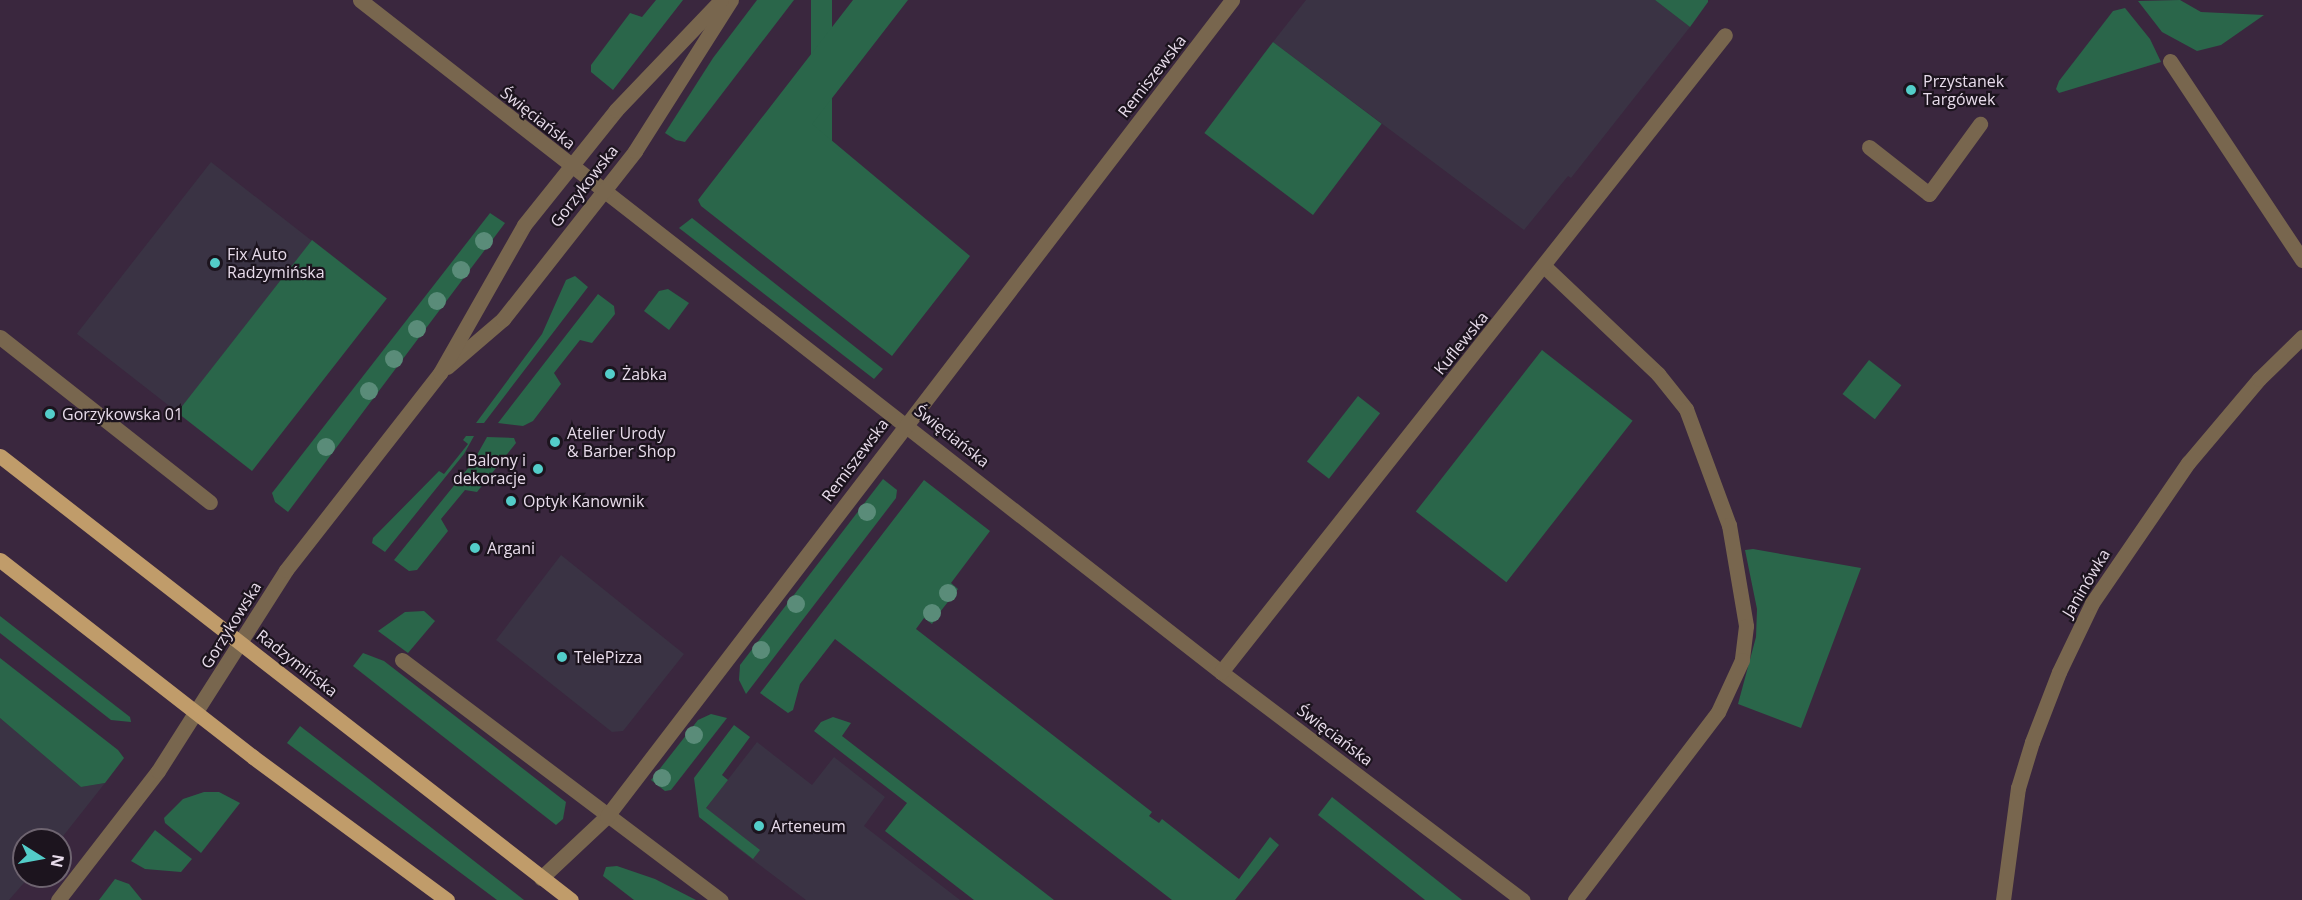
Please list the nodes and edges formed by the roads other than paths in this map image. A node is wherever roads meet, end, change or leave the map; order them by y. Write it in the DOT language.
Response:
graph roads {
  1 [pos="360,0"];
  2 [pos="721,0"];
  3 [pos="731,0"];
  4 [pos="1232,0"];
  5 [pos="1725,35"];
  6 [pos="2170,61"];
  7 [pos="1980,124"];
  8 [pos="1869,147"];
  9 [pos="570,166"];
  10 [pos="602,191"];
  11 [pos="2302,260"];
  12 [pos="1545,267"];
  13 [pos="0,337"];
  14 [pos="2302,337"];
  15 [pos="440,373"];
  16 [pos="906,423"];
  17 [pos="0,456"];
  18 [pos="210,502"];
  19 [pos="0,560"];
  20 [pos="241,642"];
  21 [pos="402,660"];
  22 [pos="1221,672"];
  23 [pos="196,713"];
  24 [pos="607,816"];
  25 [pos="542,878"];
  26 [pos="58,900"];
  27 [pos="447,900"];
  28 [pos="570,900"];
  29 [pos="721,900"];
  30 [pos="1522,900"];
  31 [pos="1575,900"];
  32 [pos="2003,900"];
  1 -- 9 [label="street, Święciańska"];
  2 -- 9 [label="street, Gorzykowska"];
  3 -- 10 [label="street, Gorzykowska"];
  4 -- 16 [label="street, Remiszewska"];
  5 -- 12 [label="street, Kuflewska"];
  6 -- 11 [label="street"];
  7 -- 8 [label="street"];
  9 -- 10 [label="street, Święciańska"];
  9 -- 15 [label="street, Gorzykowska"];
  10 -- 15 [label="street, Gorzykowska"];
  10 -- 16 [label="street, Święciańska"];
  12 -- 22 [label="street, Kuflewska"];
  12 -- 31 [label="street"];
  13 -- 18 [label="street"];
  14 -- 32 [label="street, Janinówka"];
  15 -- 20 [label="street, Gorzykowska"];
  16 -- 22 [label="street, Święciańska"];
  16 -- 24 [label="street, Remiszewska"];
  17 -- 20 [label="main road, Radzymińska"];
  19 -- 23 [label="main road"];
  20 -- 23 [label="street, Gorzykowska"];
  20 -- 25 [label="main road, Radzymińska"];
  21 -- 24 [label="street"];
  22 -- 30 [label="street, Święciańska"];
  23 -- 26 [label="street, Gorzykowska"];
  23 -- 27 [label="main road"];
  24 -- 25 [label="street, Remiszewska"];
  24 -- 29 [label="street"];
  25 -- 28 [label="main road, Radzymińska"];
}
